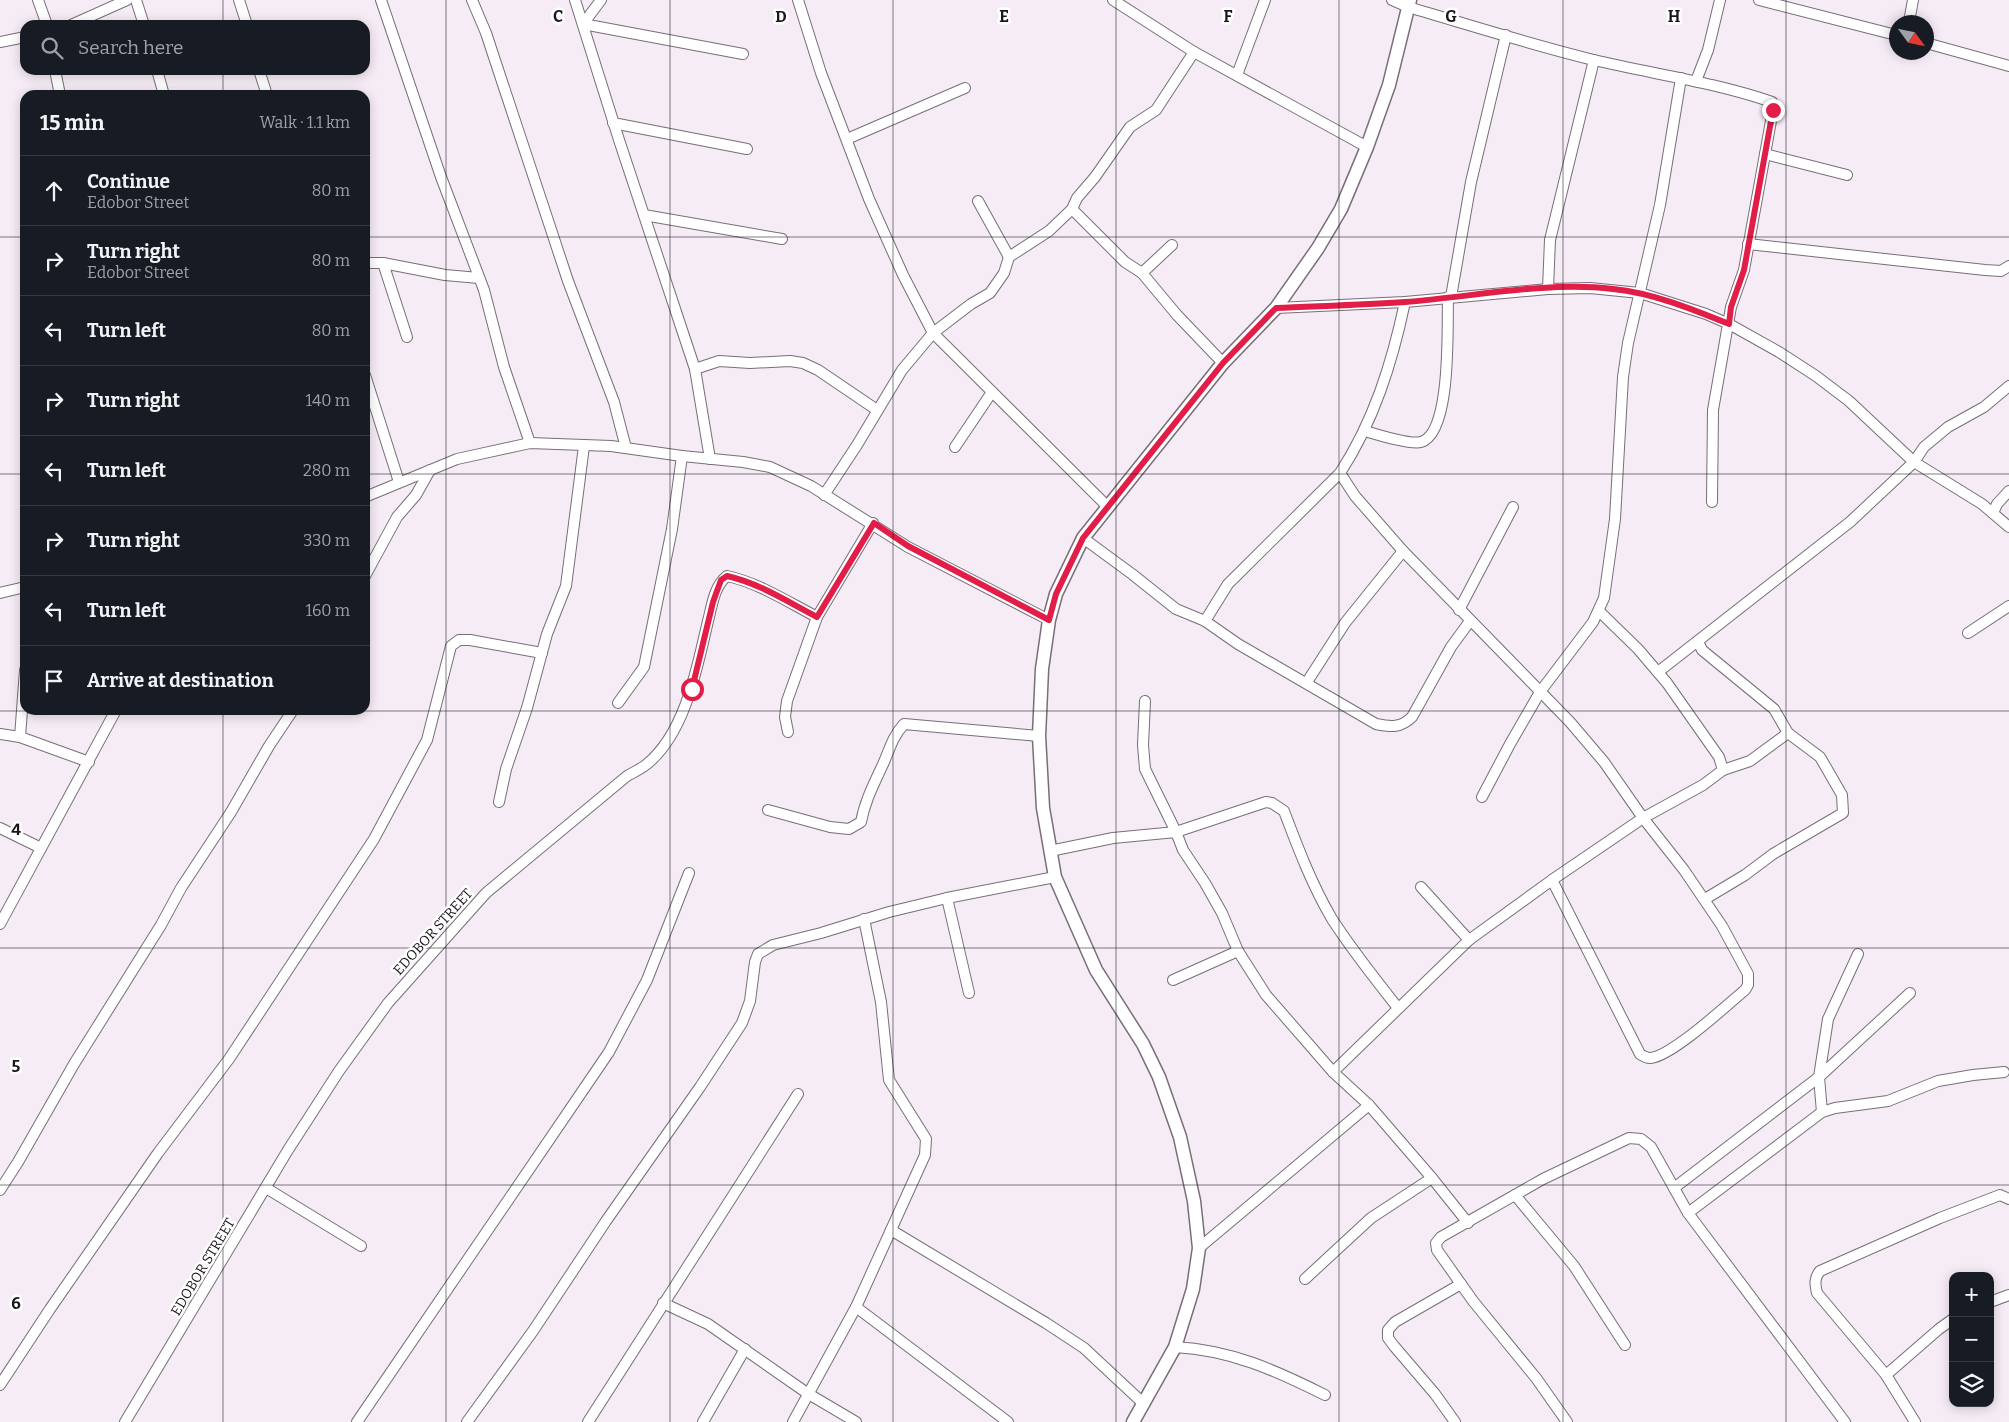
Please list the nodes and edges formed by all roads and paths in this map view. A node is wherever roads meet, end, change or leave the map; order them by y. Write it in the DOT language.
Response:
graph roads {
  1 [pos="38,0"];
  2 [pos="127,0"];
  3 [pos="136,0"];
  4 [pos="239,0"];
  5 [pos="381,0"];
  6 [pos="472,0"];
  7 [pos="575,0"];
  8 [pos="601,0"];
  9 [pos="798,0"];
  10 [pos="1113,0"];
  11 [pos="1265,0"];
  12 [pos="1392,0"];
  13 [pos="1720,0"];
  14 [pos="1759,0"];
  15 [pos="1912,0"];
  16 [pos="1409,4"];
  17 [pos="1910,15"];
  18 [pos="45,20"];
  19 [pos="82,20"];
  20 [pos="142,20"];
  21 [pos="245,20"];
  22 [pos="583,24"];
  23 [pos="1889,33"];
  24 [pos="1506,35"];
  25 [pos="20,38"];
  26 [pos="0,42"];
  27 [pos="1934,46"];
  28 [pos="1194,52"];
  29 [pos="743,54"];
  30 [pos="1594,60"];
  31 [pos="2009,66"];
  32 [pos="57,75"];
  33 [pos="158,75"];
  34 [pos="261,75"];
  35 [pos="1238,75"];
  36 [pos="1681,78"];
  37 [pos="1696,81"];
  38 [pos="965,88"];
  39 [pos="59,90"];
  40 [pos="163,90"];
  41 [pos="265,90"];
  42 [pos="613,123"];
  43 [pos="847,139"];
  44 [pos="1367,147"];
  45 [pos="747,149"];
  46 [pos="1765,154"];
  47 [pos="1847,175"];
  48 [pos="978,201"];
  49 [pos="1072,209"];
  50 [pos="644,216"];
  51 [pos="782,239"];
  52 [pos="1748,244"];
  53 [pos="1172,245"];
  54 [pos="1009,257"];
  55 [pos="370,263"];
  56 [pos="383,263"];
  57 [pos="2009,266"];
  58 [pos="1142,273"];
  59 [pos="479,278"];
  60 [pos="1548,289"];
  61 [pos="1640,293"];
  62 [pos="1450,297"];
  63 [pos="1405,302"];
  64 [pos="1276,308"];
  65 [pos="1729,324"];
  66 [pos="933,333"];
  67 [pos="407,337"];
  68 [pos="1223,363"];
  69 [pos="695,369"];
  70 [pos="2009,386"];
  71 [pos="370,391"];
  72 [pos="992,392"];
  73 [pos="877,410"];
  74 [pos="1365,431"];
  75 [pos="530,443"];
  76 [pos="584,446"];
  77 [pos="626,448"];
  78 [pos="955,448"];
  79 [pos="682,456"];
  80 [pos="710,459"];
  81 [pos="1914,462"];
  82 [pos="430,470"];
  83 [pos="1340,473"];
  84 [pos="399,482"];
  85 [pos="2009,491"];
  86 [pos="370,495"];
  87 [pos="824,495"];
  88 [pos="1712,502"];
  89 [pos="1108,506"];
  90 [pos="1513,507"];
  91 [pos="1994,513"];
  92 [pos="874,523"];
  93 [pos="2009,527"];
  94 [pos="1083,538"];
  95 [pos="1402,551"];
  96 [pos="370,565"];
  97 [pos="20,588"];
  98 [pos="0,593"];
  99 [pos="2009,606"];
  100 [pos="1459,610"];
  101 [pos="1599,611"];
  102 [pos="817,617"];
  103 [pos="1049,620"];
  104 [pos="1205,621"];
  105 [pos="1470,621"];
  106 [pos="1968,633"];
  107 [pos="1698,641"];
  108 [pos="542,653"];
  109 [pos="1658,672"];
  110 [pos="1307,682"];
  111 [pos="1540,692"];
  112 [pos="1145,702"];
  113 [pos="618,703"];
  114 [pos="22,715"];
  115 [pos="113,715"];
  116 [pos="290,715"];
  117 [pos="788,732"];
  118 [pos="1788,733"];
  119 [pos="0,734"];
  120 [pos="1039,736"];
  121 [pos="20,737"];
  122 [pos="89,762"];
  123 [pos="1723,770"];
  124 [pos="1482,797"];
  125 [pos="499,802"];
  126 [pos="768,810"];
  127 [pos="1644,818"];
  128 [pos="0,828"];
  129 [pos="1176,832"];
  130 [pos="41,848"];
  131 [pos="1050,851"];
  132 [pos="689,873"];
  133 [pos="1055,877"];
  134 [pos="1552,880"];
  135 [pos="1421,887"];
  136 [pos="947,898"];
  137 [pos="1705,899"];
  138 [pos="864,919"];
  139 [pos="0,924"];
  140 [pos="1469,940"];
  141 [pos="1238,952"];
  142 [pos="1858,954"];
  143 [pos="1173,980"];
  144 [pos="969,993"];
  145 [pos="1910,993"];
  146 [pos="1398,1008"];
  147 [pos="1333,1072"];
  148 [pos="2004,1072"];
  149 [pos="1819,1077"];
  150 [pos="798,1094"];
  151 [pos="1369,1105"];
  152 [pos="1822,1112"];
  153 [pos="1432,1178"];
  154 [pos="266,1188"];
  155 [pos="1674,1188"];
  156 [pos="0,1190"];
  157 [pos="1515,1194"];
  158 [pos="2009,1199"];
  159 [pos="1688,1213"];
  160 [pos="1468,1223"];
  161 [pos="891,1230"];
  162 [pos="361,1246"];
  163 [pos="1199,1248"];
  164 [pos="1305,1279"];
  165 [pos="1461,1284"];
  166 [pos="2009,1295"];
  167 [pos="1994,1301"];
  168 [pos="663,1303"];
  169 [pos="856,1306"];
  170 [pos="1949,1323"];
  171 [pos="1625,1345"];
  172 [pos="1175,1347"];
  173 [pos="745,1349"];
  174 [pos="1886,1375"];
  175 [pos="0,1385"];
  176 [pos="807,1393"];
  177 [pos="1325,1395"];
  178 [pos="1144,1404"];
  179 [pos="125,1422"];
  180 [pos="357,1422"];
  181 [pos="467,1422"];
  182 [pos="588,1422"];
  183 [pos="702,1422"];
  184 [pos="793,1422"];
  185 [pos="856,1422"];
  186 [pos="1008,1422"];
  187 [pos="1133,1422"];
  188 [pos="1455,1422"];
  189 [pos="1567,1422"];
  190 [pos="1846,1422"];
  191 [pos="1915,1422"];
  1 -- 18 [label="street"];
  2 -- 19 [label="street"];
  3 -- 20 [label="street"];
  4 -- 21 [label="street"];
  5 -- 59 [label="street"];
  6 -- 77 [label="street"];
  7 -- 22 [label="street"];
  8 -- 22 [label="street"];
  9 -- 43 [label="street"];
  10 -- 28 [label="street"];
  11 -- 35 [label="street"];
  12 -- 16 [label="street"];
  13 -- 37 [label="street"];
  14 -- 23 [label="street"];
  15 -- 17 [label="street"];
  16 -- 24 [label="street"];
  16 -- 44 [label="street"];
  22 -- 29 [label="street"];
  22 -- 42 [label="street"];
  24 -- 30 [label="street"];
  24 -- 62 [label="street"];
  25 -- 26 [label="street"];
  27 -- 31 [label="street"];
  28 -- 35 [label="street"];
  28 -- 49 [label="street"];
  30 -- 36 [label="street"];
  30 -- 60 [label="street"];
  32 -- 39 [label="street"];
  33 -- 40 [label="street"];
  34 -- 41 [label="street"];
  35 -- 44 [label="street"];
  36 -- 37 [label="street"];
  36 -- 61 [label="street"];
  37 -- 46 [label="street"];
  38 -- 43 [label="street"];
  42 -- 45 [label="street"];
  42 -- 50 [label="street"];
  43 -- 66 [label="street"];
  44 -- 64 [label="street"];
  46 -- 47 [label="street"];
  46 -- 52 [label="street"];
  48 -- 54 [label="street"];
  49 -- 54 [label="street"];
  49 -- 58 [label="street"];
  50 -- 51 [label="street"];
  50 -- 69 [label="street"];
  52 -- 57 [label="street"];
  52 -- 65 [label="street"];
  53 -- 58 [label="street"];
  54 -- 66 [label="street"];
  55 -- 56 [label="street"];
  56 -- 59 [label="street"];
  56 -- 67 [label="street"];
  58 -- 68 [label="street"];
  59 -- 75 [label="street"];
  60 -- 61 [label="street"];
  60 -- 62 [label="street"];
  61 -- 65 [label="street"];
  61 -- 101 [label="street"];
  62 -- 63 [label="street"];
  62 -- 74 [label="street"];
  63 -- 64 [label="street"];
  63 -- 74 [label="street"];
  64 -- 68 [label="street"];
  65 -- 81 [label="street"];
  65 -- 88 [label="street"];
  66 -- 72 [label="street"];
  66 -- 73 [label="street"];
  68 -- 89 [label="street"];
  69 -- 73 [label="street"];
  69 -- 80 [label="street"];
  70 -- 81 [label="street"];
  71 -- 84 [label="street"];
  72 -- 78 [label="street"];
  72 -- 89 [label="street"];
  73 -- 87 [label="street"];
  74 -- 83 [label="street"];
  75 -- 76 [label="street"];
  75 -- 82 [label="street"];
  76 -- 77 [label="street"];
  76 -- 108 [label="street"];
  77 -- 79 [label="street"];
  79 -- 80 [label="street"];
  79 -- 113 [label="street"];
  80 -- 87 [label="street"];
  81 -- 91 [label="street"];
  81 -- 107 [label="street"];
  82 -- 84 [label="street"];
  82 -- 96 [label="street"];
  83 -- 95 [label="street"];
  83 -- 104 [label="street"];
  84 -- 86 [label="street"];
  85 -- 91 [label="street"];
  87 -- 92 [label="street"];
  89 -- 94 [label="street"];
  90 -- 100 [label="street"];
  91 -- 93 [label="street"];
  92 -- 102 [label="street"];
  92 -- 103 [label="street"];
  94 -- 103 [label="street"];
  94 -- 104 [label="street"];
  95 -- 100 [label="street"];
  95 -- 110 [label="street"];
  97 -- 98 [label="street"];
  99 -- 106 [label="street"];
  100 -- 105 [label="street"];
  101 -- 109 [label="street"];
  101 -- 111 [label="street"];
  102 -- 117 [label="street"];
  102 -- 154 [label="street, EDOBOR STREET"];
  103 -- 120 [label="street"];
  104 -- 110 [label="street"];
  105 -- 110 [label="street"];
  105 -- 111 [label="street"];
  107 -- 109 [label="street"];
  107 -- 118 [label="street"];
  108 -- 125 [label="street"];
  108 -- 175 [label="street"];
  109 -- 123 [label="street"];
  111 -- 124 [label="street"];
  111 -- 127 [label="street"];
  112 -- 129 [label="street"];
  114 -- 121 [label="street"];
  115 -- 122 [label="street"];
  116 -- 156 [label="street"];
  118 -- 123 [label="street"];
  118 -- 137 [label="street"];
  119 -- 121 [label="street"];
  120 -- 126 [label="street"];
  120 -- 131 [label="street"];
  121 -- 122 [label="street"];
  122 -- 130 [label="street"];
  123 -- 127 [label="street"];
  127 -- 134 [label="street"];
  127 -- 137 [label="street"];
  128 -- 130 [label="street"];
  129 -- 131 [label="street"];
  129 -- 141 [label="street"];
  129 -- 146 [label="street"];
  130 -- 139 [label="street"];
  131 -- 133 [label="street"];
  132 -- 180 [label="street"];
  133 -- 136 [label="street"];
  133 -- 163 [label="street"];
  134 -- 137 [label="street"];
  134 -- 140 [label="street"];
  135 -- 140 [label="street"];
  136 -- 138 [label="street"];
  136 -- 144 [label="street"];
  138 -- 161 [label="street"];
  138 -- 181 [label="street"];
  140 -- 146 [label="street"];
  141 -- 143 [label="street"];
  141 -- 147 [label="street"];
  142 -- 149 [label="street"];
  145 -- 149 [label="street"];
  146 -- 147 [label="street"];
  147 -- 151 [label="street"];
  148 -- 152 [label="street"];
  149 -- 152 [label="street"];
  149 -- 155 [label="street"];
  150 -- 168 [label="street"];
  151 -- 153 [label="street"];
  151 -- 163 [label="street"];
  152 -- 159 [label="street"];
  153 -- 160 [label="street"];
  153 -- 164 [label="street"];
  154 -- 162 [label="street"];
  154 -- 179 [label="street, EDOBOR STREET"];
  155 -- 157 [label="street"];
  155 -- 159 [label="street"];
  157 -- 160 [label="street"];
  157 -- 171 [label="street"];
  158 -- 174 [label="street"];
  159 -- 190 [label="street"];
  160 -- 165 [label="street"];
  161 -- 169 [label="street"];
  161 -- 178 [label="street"];
  163 -- 172 [label="street"];
  165 -- 188 [label="street"];
  165 -- 189 [label="street"];
  166 -- 167 [label="street"];
  168 -- 173 [label="street"];
  168 -- 182 [label="street"];
  169 -- 176 [label="street"];
  169 -- 186 [label="street"];
  170 -- 174 [label="street"];
  172 -- 177 [label="street"];
  172 -- 178 [label="street"];
  173 -- 176 [label="street"];
  173 -- 183 [label="street"];
  174 -- 191 [label="street"];
  176 -- 184 [label="street"];
  176 -- 185 [label="street"];
  178 -- 187 [label="street"];
}
